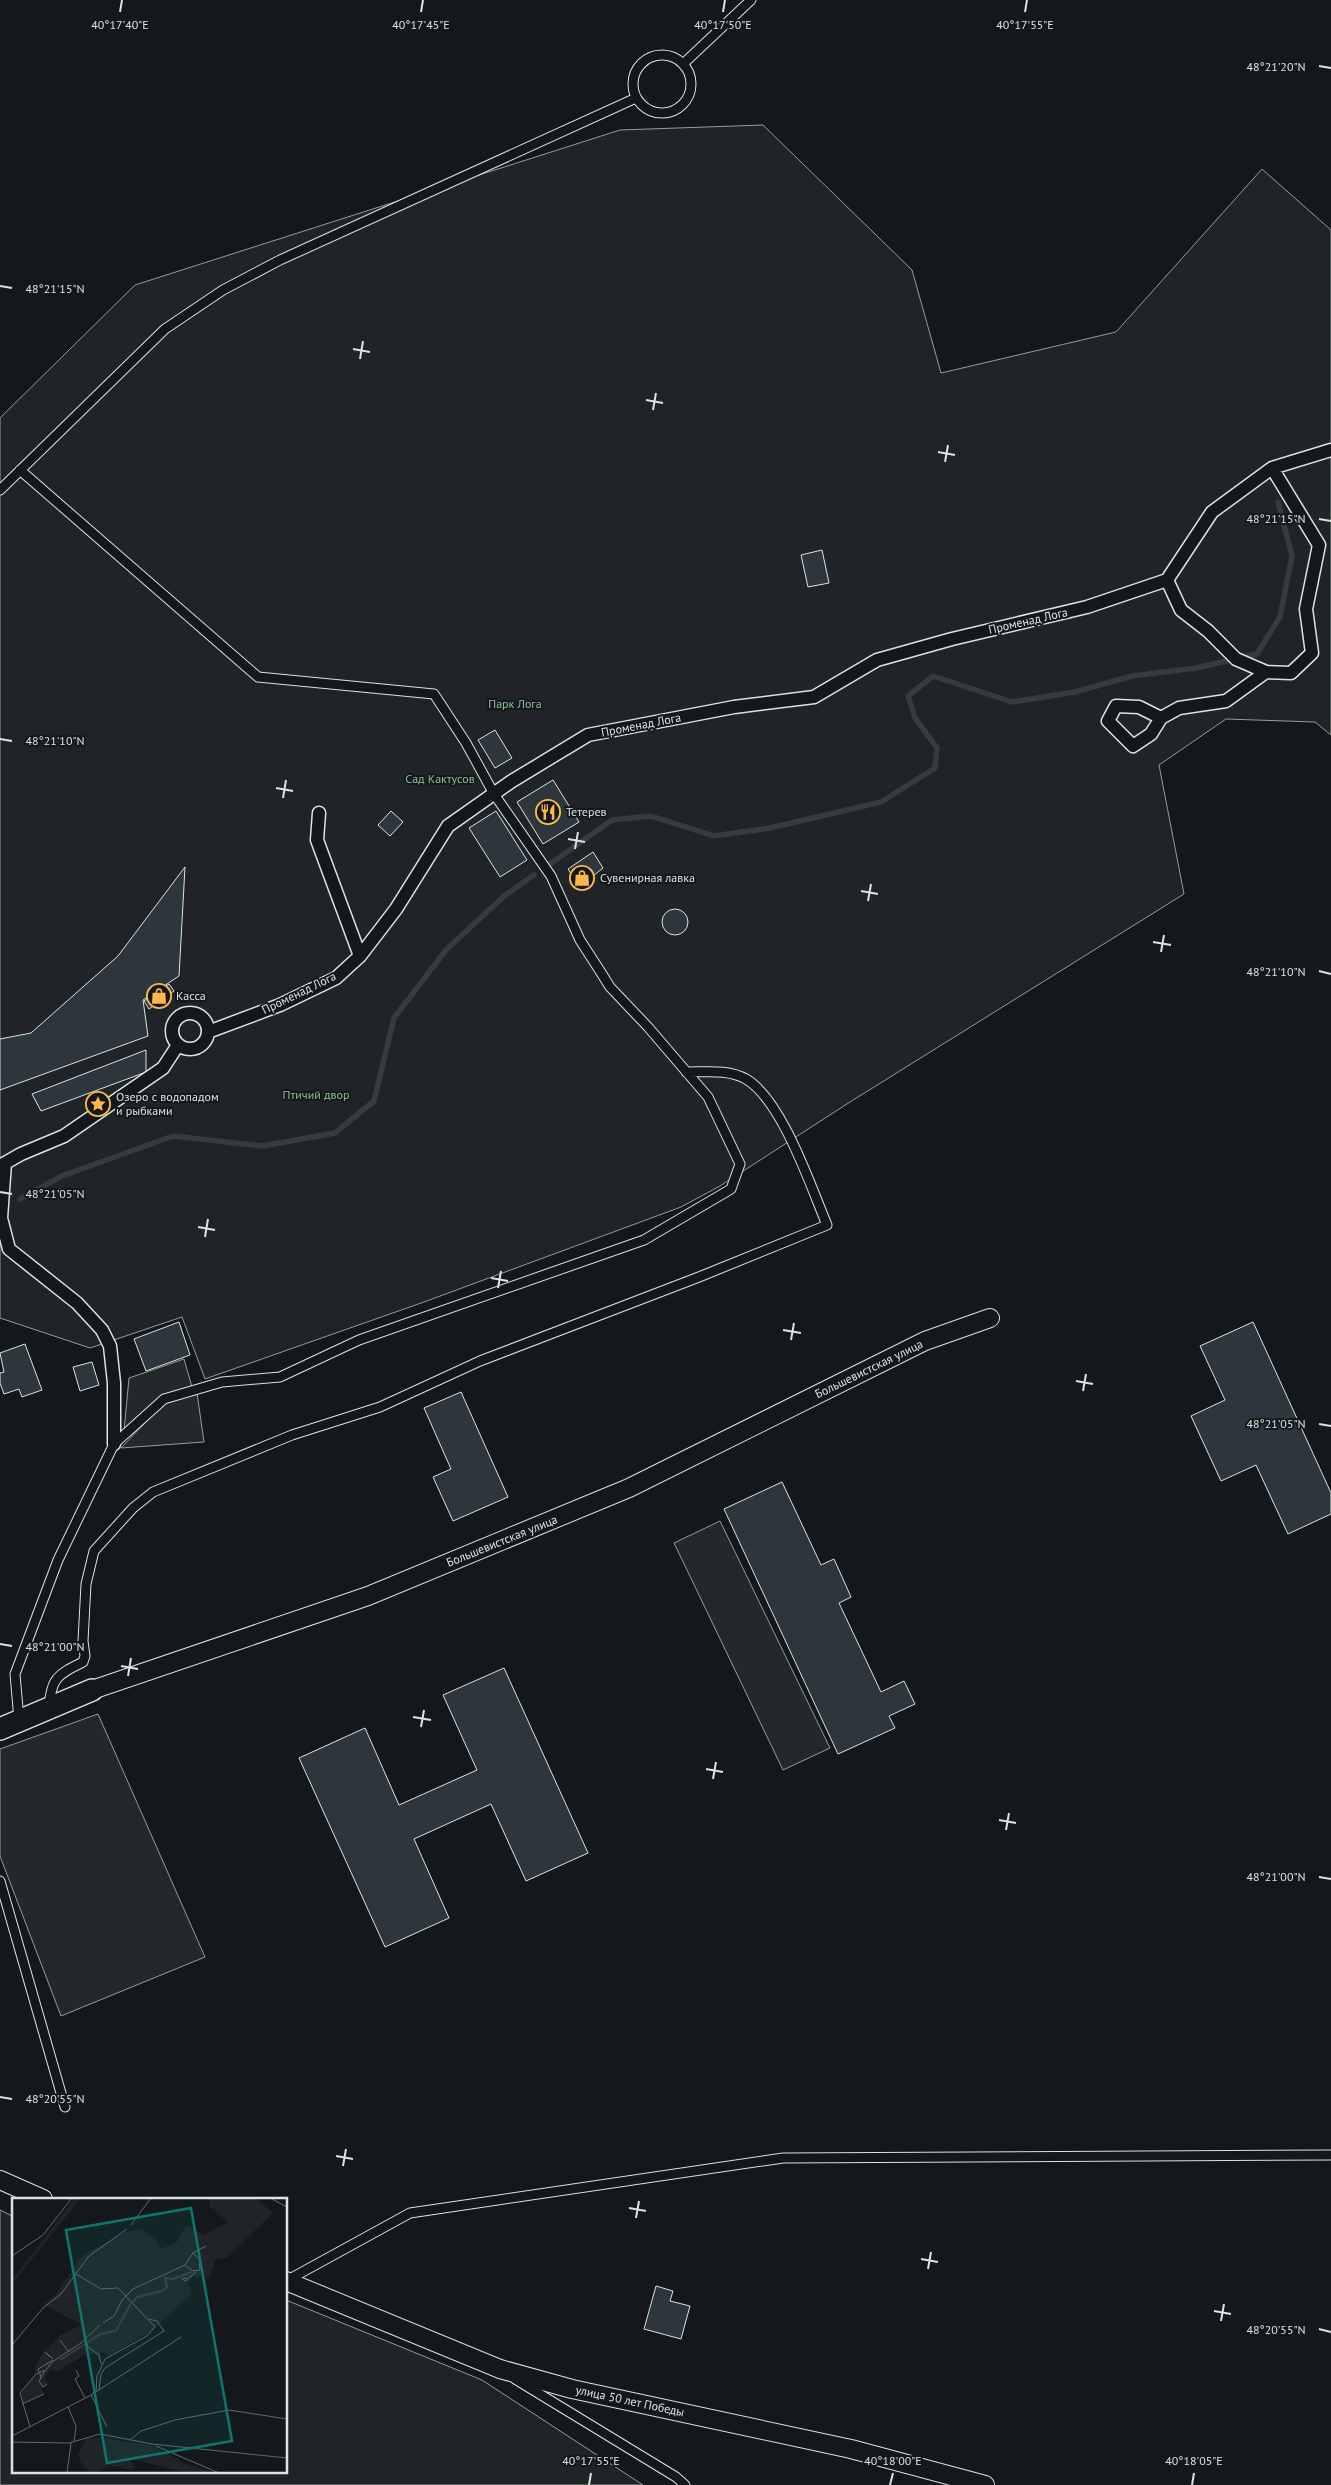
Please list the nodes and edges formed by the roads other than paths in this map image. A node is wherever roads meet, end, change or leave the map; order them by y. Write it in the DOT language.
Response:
graph roads {
  1 [pos="752,0"];
  2 [pos="682,64"];
  3 [pos="636,98"];
  4 [pos="1331,450"];
  5 [pos="1272,468"];
  6 [pos="20,470"];
  7 [pos="0,490"];
  8 [pos="1166,580"];
  9 [pos="1266,672"];
  10 [pos="1161,718"];
  11 [pos="494,794"];
  12 [pos="319,813"];
  13 [pos="360,956"];
  14 [pos="208,1032"];
  15 [pos="178,1045"];
  16 [pos="686,1072"];
  17 [pos="3,1165"];
  18 [pos="990,1318"];
  19 [pos="114,1444"];
  20 [pos="92,1690"];
  21 [pos="48,1708"];
  22 [pos="20,1720"];
  23 [pos="0,1729"];
  24 [pos="0,1881"];
  25 [pos="65,2107"];
  26 [pos="1331,2155"];
  27 [pos="0,2180"];
  28 [pos="41,2198"];
  29 [pos="288,2280"];
  30 [pos="288,2282"];
  31 [pos="500,2370"];
  32 [pos="685,2485"];
  33 [pos="985,2485"];
  1 -- 2 [label="lane"];
  2 -- 3 [label="lane"];
  2 -- 3 [label="lane"];
  3 -- 6 [label="lane"];
  4 -- 5 [label="street"];
  5 -- 8 [label="street"];
  5 -- 9 [label="street"];
  6 -- 7 [label="lane"];
  6 -- 11 [label="lane"];
  8 -- 9 [label="street"];
  8 -- 11 [label="street, Променад Лога"];
  9 -- 10 [label="street"];
  11 -- 13 [label="street, Променад Лога"];
  11 -- 16 [label="lane"];
  12 -- 13 [label="street"];
  13 -- 14 [label="street, Променад Лога"];
  14 -- 15 [label="street"];
  14 -- 15 [label="street"];
  15 -- 17 [label="street"];
  16 -- 19 [label="lane"];
  16 -- 21 [label="lane"];
  17 -- 19 [label="street"];
  18 -- 20 [label="street, Большевистская улица"];
  19 -- 22 [label="lane"];
  20 -- 21 [label="street, Большевистская улица"];
  21 -- 22 [label="street, Большевистская улица"];
  22 -- 23 [label="street, Большевистская улица"];
  24 -- 25 [label="lane"];
  26 -- 29 [label="lane"];
  27 -- 28 [label="street"];
  30 -- 31 [label="street, улица 50 лет Победы"];
  31 -- 32 [label="lane"];
  31 -- 33 [label="street, улица 50 лет Победы"];
}
